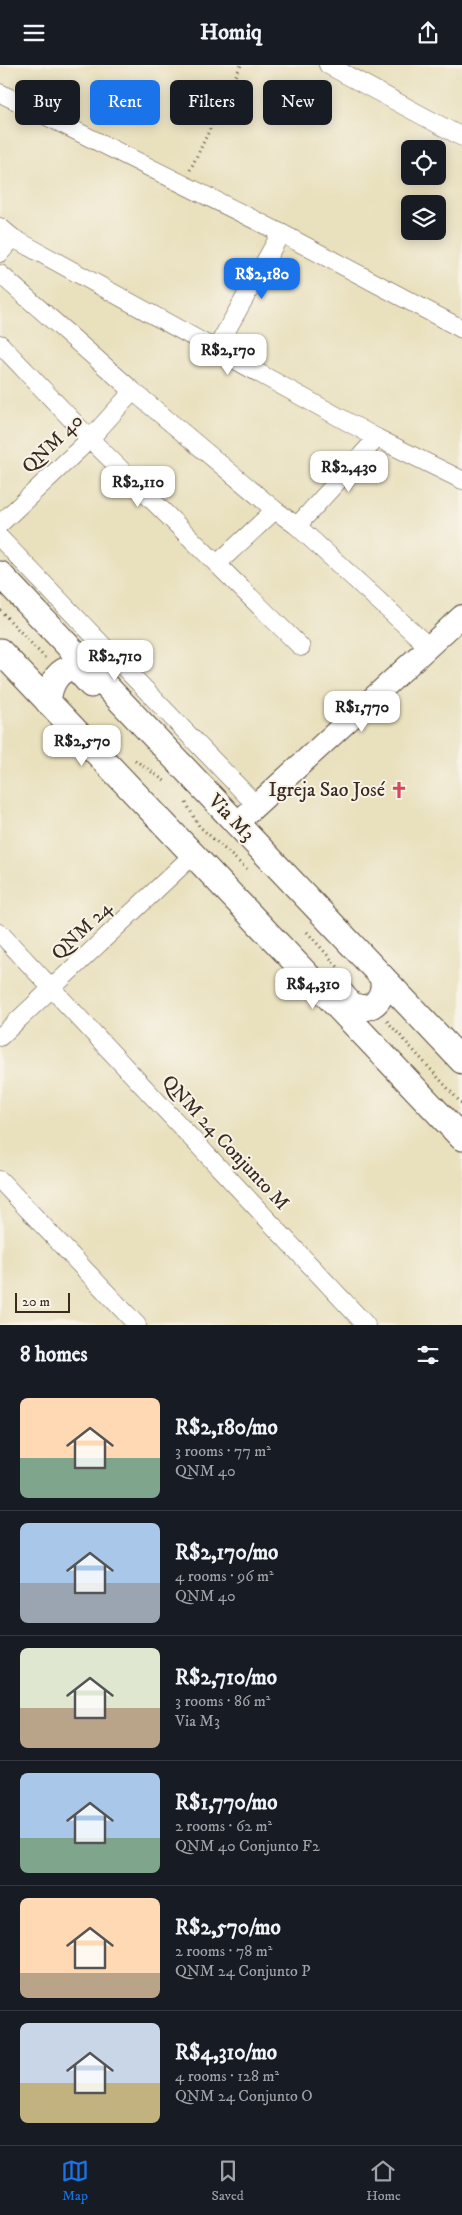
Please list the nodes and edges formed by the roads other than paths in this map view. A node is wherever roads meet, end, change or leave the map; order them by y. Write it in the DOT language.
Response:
graph roads {
  1 [pos="328,65"];
  2 [pos="0,93"];
  3 [pos="462,137"];
  4 [pos="6,232"];
  5 [pos="281,233"];
  6 [pos="0,253"];
  7 [pos="0,274"];
  8 [pos="462,329"];
  9 [pos="0,344"];
  10 [pos="215,351"];
  11 [pos="133,391"];
  12 [pos="377,438"];
  13 [pos="90,439"];
  14 [pos="462,479"];
  15 [pos="275,510"];
  16 [pos="0,525"];
  17 [pos="297,526"];
  18 [pos="0,538"];
  19 [pos="217,565"];
  20 [pos="0,574"];
  21 [pos="462,616"];
  22 [pos="301,647"];
  23 [pos="429,647"];
  24 [pos="0,651"];
  25 [pos="48,702"];
  26 [pos="191,793"];
  27 [pos="255,805"];
  28 [pos="237,823"];
  29 [pos="193,855"];
  30 [pos="238,904"];
  31 [pos="0,933"];
  32 [pos="382,977"];
  33 [pos="53,989"];
  34 [pos="0,1037"];
  35 [pos="462,1061"];
  36 [pos="462,1138"];
  37 [pos="0,1179"];
  38 [pos="137,1325"];
  39 [pos="366,1325"];
  1 -- 3 [label="street"];
  2 -- 5 [label="street"];
  4 -- 6 [label="street"];
  4 -- 10 [label="street"];
  5 -- 8 [label="street"];
  5 -- 10 [label="street"];
  7 -- 11 [label="street"];
  9 -- 13 [label="street"];
  10 -- 12 [label="street"];
  11 -- 13 [label="street, QNM 40"];
  11 -- 15 [label="street"];
  12 -- 14 [label="street"];
  12 -- 17 [label="street"];
  13 -- 16 [label="street, QNM 40"];
  13 -- 19 [label="street"];
  15 -- 17 [label="street"];
  15 -- 19 [label="street"];
  17 -- 23 [label="street"];
  18 -- 27 [label="street"];
  19 -- 22 [label="street"];
  20 -- 26 [label="main road, Via M3"];
  21 -- 23 [label="street"];
  23 -- 27 [label="street"];
  24 -- 25 [label="main road"];
  25 -- 26 [label="main road"];
  25 -- 29 [label="main road"];
  26 -- 28 [label="main road, Via M3"];
  27 -- 28 [label="street"];
  28 -- 32 [label="main road, Via M3"];
  29 -- 30 [label="main road"];
  29 -- 33 [label="street, QNM 24"];
  30 -- 32 [label="main road"];
  30 -- 36 [label="main road"];
  31 -- 33 [label="street, QNM 24 Conjunto M"];
  32 -- 35 [label="main road, Via M3"];
  33 -- 34 [label="street, QNM 24"];
  33 -- 39 [label="street, QNM 24 Conjunto M"];
  37 -- 38 [label="street"];
}
